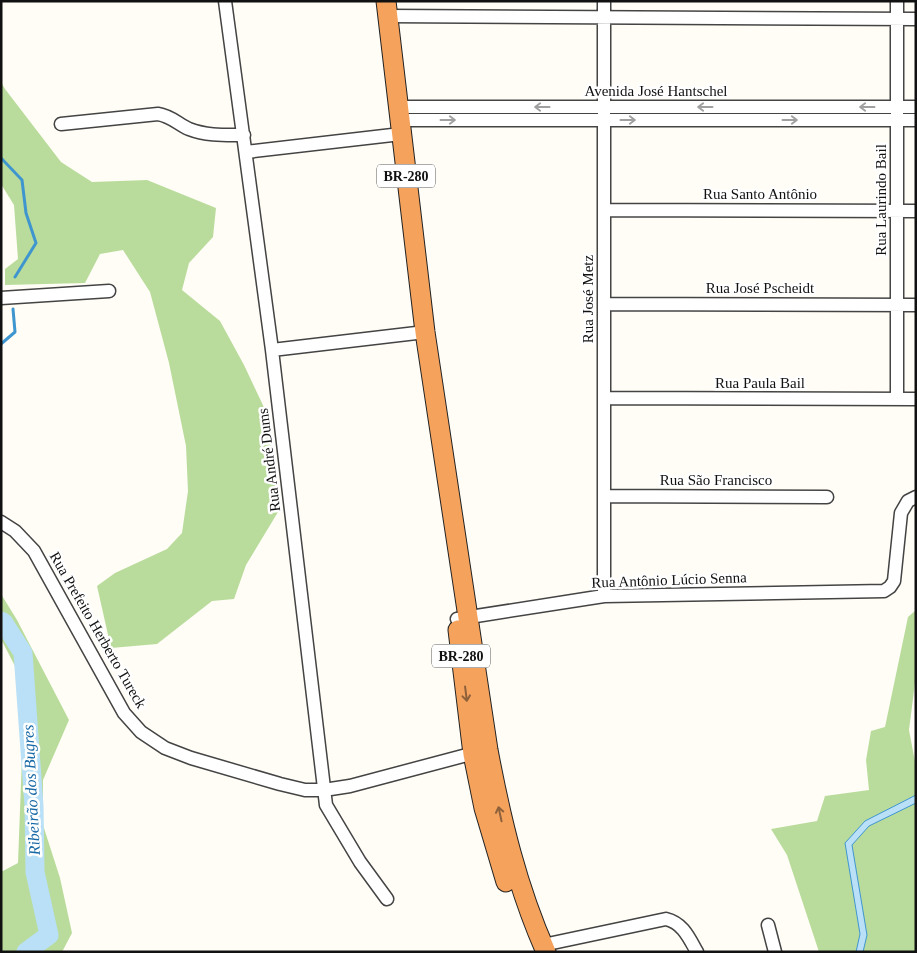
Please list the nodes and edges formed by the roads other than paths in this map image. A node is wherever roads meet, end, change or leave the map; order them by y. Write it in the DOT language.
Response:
graph roads {
  1 [pos="225,1"];
  2 [pos="604,1"];
  3 [pos="897,1"];
  4 [pos="386,8"];
  5 [pos="604,17"];
  6 [pos="897,19"];
  7 [pos="916,19"];
  8 [pos="604,107"];
  9 [pos="897,107"];
  10 [pos="916,107"];
  11 [pos="399,120"];
  12 [pos="604,120"];
  13 [pos="897,120"];
  14 [pos="916,120"];
  15 [pos="61,124"];
  16 [pos="244,136"];
  17 [pos="246,152"];
  18 [pos="604,210"];
  19 [pos="897,211"];
  20 [pos="916,211"];
  21 [pos="109,291"];
  22 [pos="1,298"];
  23 [pos="604,304"];
  24 [pos="897,305"];
  25 [pos="916,305"];
  26 [pos="425,332"];
  27 [pos="272,350"];
  28 [pos="604,398"];
  29 [pos="897,399"];
  30 [pos="916,399"];
  31 [pos="604,496"];
  32 [pos="827,497"];
  33 [pos="916,497"];
  34 [pos="1,522"];
  35 [pos="604,596"];
  36 [pos="463,619"];
  37 [pos="481,752"];
  38 [pos="324,790"];
  39 [pos="387,899"];
  40 [pos="768,925"];
  41 [pos="542,950"];
  42 [pos="697,952"];
  43 [pos="775,952"];
  1 -- 16 [label="street, Rua André Dums"];
  2 -- 5 [label="street, Rua José Metz"];
  3 -- 6 [label="street, Rua Laurindo Bail"];
  4 -- 5 [label="street"];
  4 -- 11 [label="highway, BR-280"];
  5 -- 6 [label="street"];
  5 -- 8 [label="street, Rua José Metz"];
  6 -- 7 [label="street"];
  6 -- 9 [label="street, Rua Laurindo Bail"];
  9 -- 8 [label="street, Avenida José Hantschel, one-way"];
  8 -- 11 [label="street, Avenida José Hantschel, one-way"];
  8 -- 12 [label="street, Rua José Metz"];
  9 -- 10 [label="street, Avenida José Hantschel"];
  9 -- 13 [label="street, Rua Laurindo Bail"];
  11 -- 12 [label="street, Avenida José Hantschel, one-way"];
  11 -- 17 [label="street"];
  11 -- 26 [label="highway, BR-280"];
  12 -- 13 [label="street, Avenida José Hantschel, one-way"];
  12 -- 18 [label="street, Rua José Metz"];
  13 -- 14 [label="street, Avenida José Hantschel"];
  13 -- 19 [label="street, Rua Laurindo Bail"];
  15 -- 16 [label="street"];
  16 -- 17 [label="street, Rua André Dums"];
  17 -- 27 [label="street, Rua André Dums"];
  18 -- 19 [label="street, Rua Santo Antônio"];
  18 -- 23 [label="street, Rua José Metz"];
  19 -- 20 [label="street, Rua Santo Antônio"];
  19 -- 24 [label="street, Rua Laurindo Bail"];
  21 -- 22 [label="street"];
  23 -- 24 [label="street, Rua José Pscheidt"];
  23 -- 28 [label="street, Rua José Metz"];
  24 -- 25 [label="street, Rua José Pscheidt"];
  24 -- 29 [label="street, Rua Laurindo Bail"];
  26 -- 27 [label="street"];
  26 -- 36 [label="highway, BR-280"];
  27 -- 38 [label="street, Rua André Dums"];
  28 -- 29 [label="street, Rua Paula Bail"];
  28 -- 31 [label="street, Rua José Metz"];
  29 -- 30 [label="street, Rua Paula Bail"];
  31 -- 32 [label="street, Rua São Francisco"];
  31 -- 35 [label="street, Rua José Metz"];
  33 -- 35 [label="street, Rua Antônio Lúcio Senna"];
  34 -- 38 [label="street, Rua Prefeito Herberto Tureck"];
  35 -- 36 [label="street, Rua Antônio Lúcio Senna"];
  36 -- 37 [label="highway, BR-280"];
  37 -- 38 [label="street, Rua Prefeito Herberto Tureck"];
  37 -- 41 [label="highway, BR-280"];
  38 -- 39 [label="street, Rua André Dums"];
  40 -- 43 [label="street"];
  41 -- 42 [label="street"];
}
